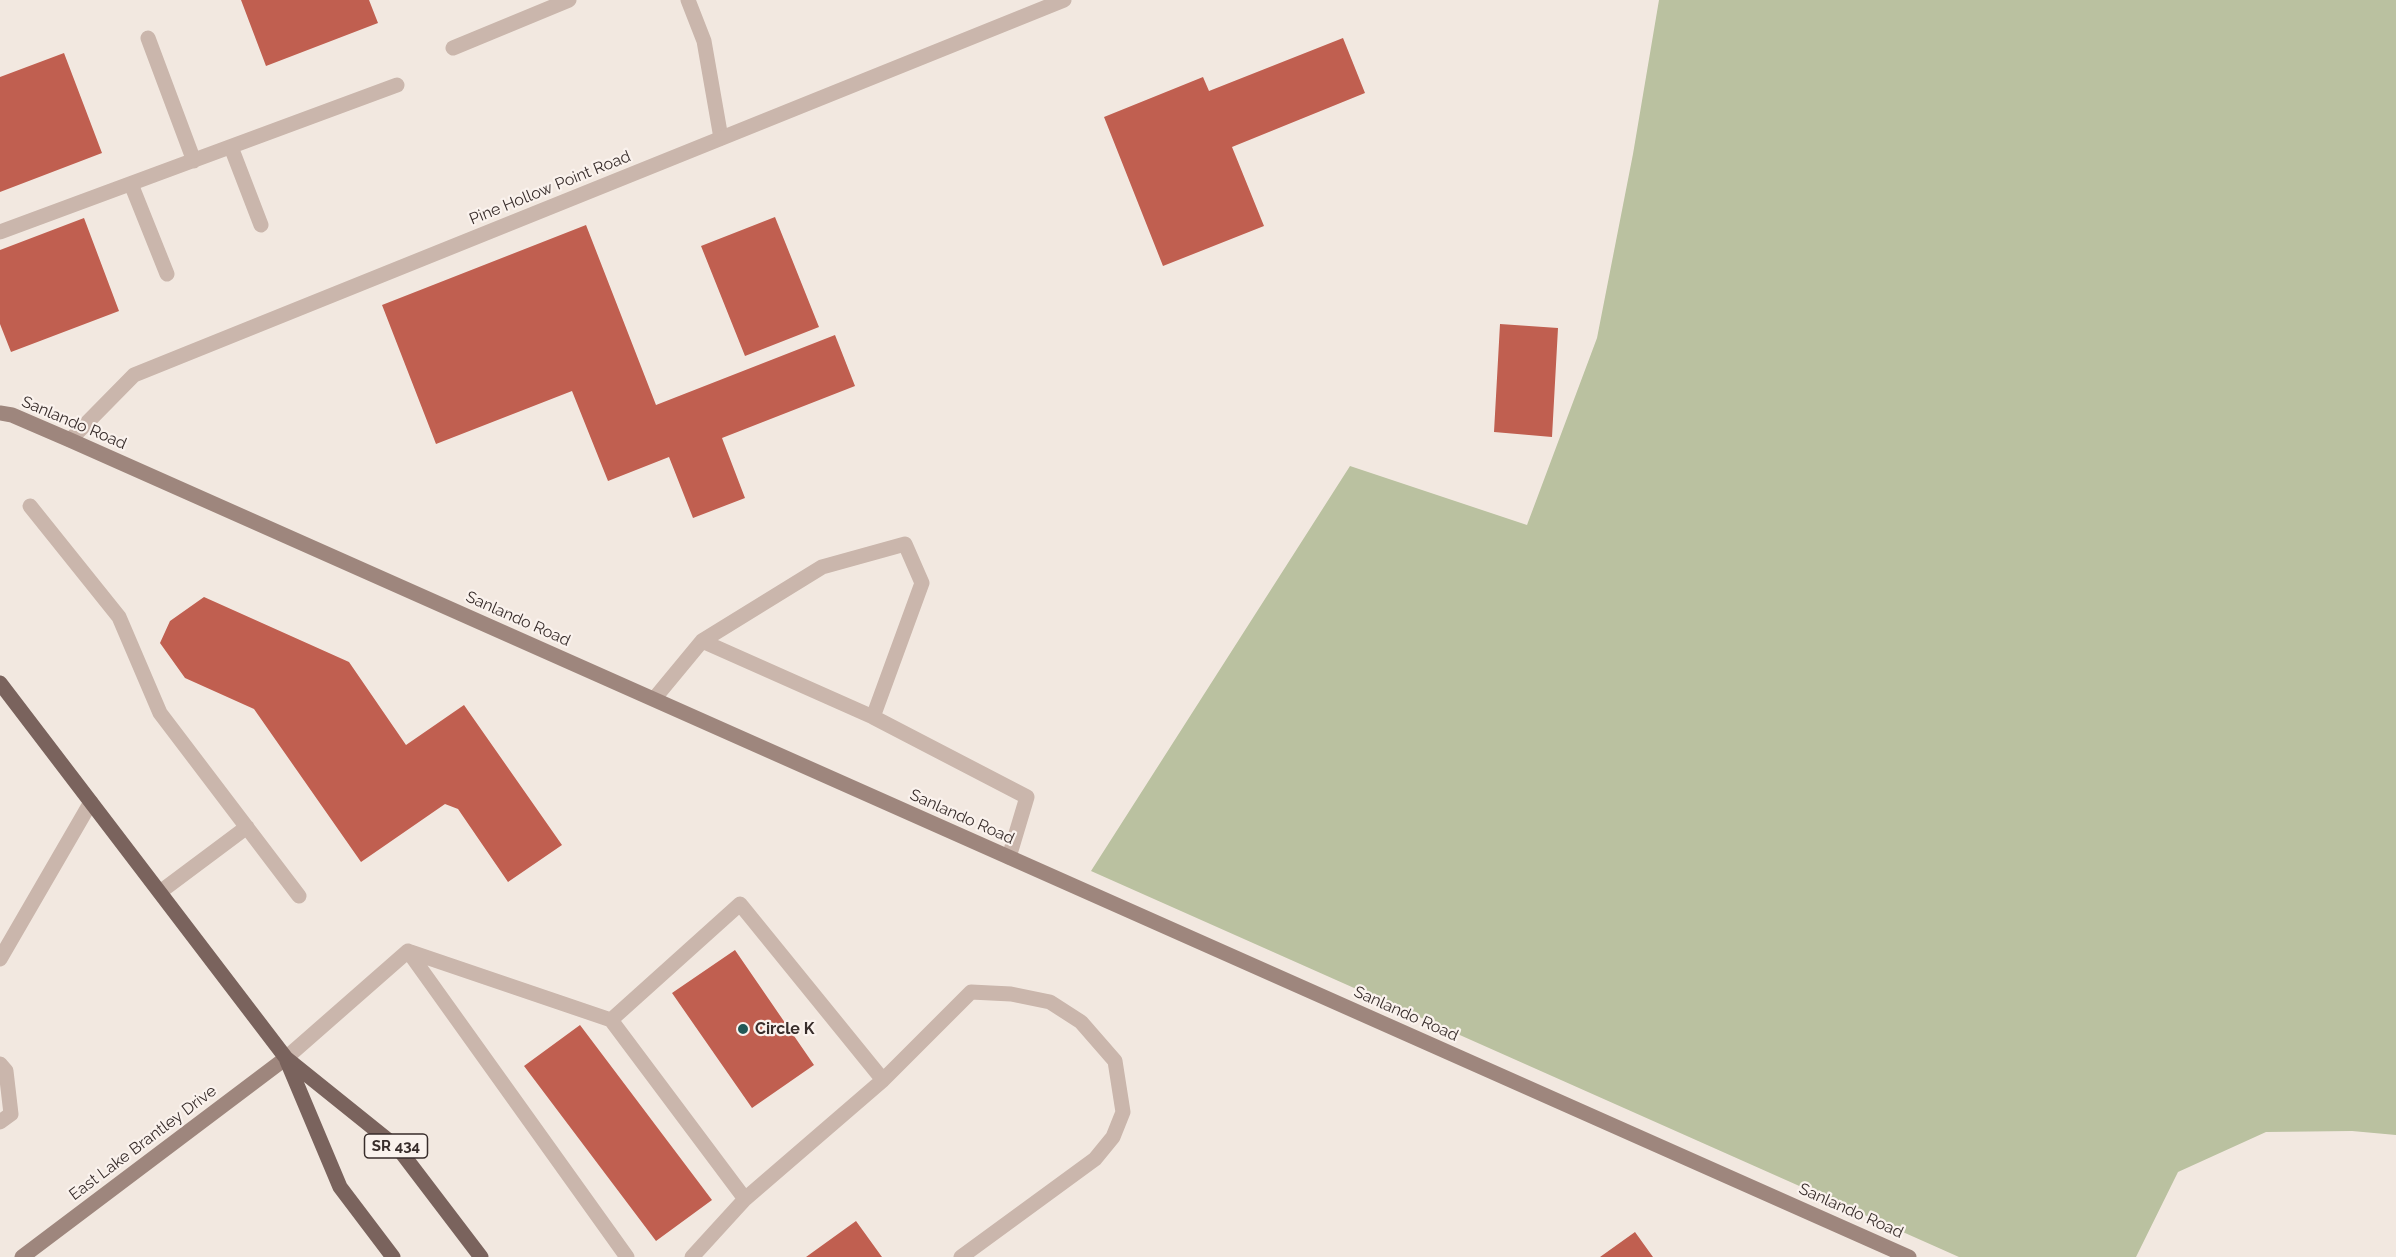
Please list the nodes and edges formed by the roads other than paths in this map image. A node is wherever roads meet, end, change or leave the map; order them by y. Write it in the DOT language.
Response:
graph roads {
  1 [pos="568,0"];
  2 [pos="688,0"];
  3 [pos="1064,0"];
  4 [pos="148,38"];
  5 [pos="453,48"];
  6 [pos="397,85"];
  7 [pos="720,138"];
  8 [pos="231,147"];
  9 [pos="194,161"];
  10 [pos="132,184"];
  11 [pos="261,225"];
  12 [pos="0,232"];
  13 [pos="167,274"];
  14 [pos="4,417"];
  15 [pos="70,440"];
  16 [pos="30,506"];
  17 [pos="702,640"];
  18 [pos="0,683"];
  19 [pos="654,699"];
  20 [pos="873,717"];
  21 [pos="91,802"];
  22 [pos="247,827"];
  23 [pos="1009,857"];
  24 [pos="160,892"];
  25 [pos="299,896"];
  26 [pos="408,951"];
  27 [pos="0,959"];
  28 [pos="611,1020"];
  29 [pos="286,1058"];
  30 [pos="0,1064"];
  31 [pos="883,1080"];
  32 [pos="0,1122"];
  33 [pos="745,1198"];
  34 [pos="22,1257"];
  35 [pos="393,1257"];
  36 [pos="481,1257"];
  37 [pos="627,1257"];
  38 [pos="692,1257"];
  39 [pos="961,1257"];
  40 [pos="1909,1257"];
  1 -- 5 [label="street"];
  2 -- 7 [label="street"];
  3 -- 7 [label="street, Pine Hollow Point Road"];
  4 -- 9 [label="street"];
  6 -- 8 [label="street"];
  7 -- 15 [label="street, Pine Hollow Point Road"];
  8 -- 9 [label="street"];
  8 -- 11 [label="street"];
  9 -- 10 [label="street"];
  10 -- 12 [label="street"];
  10 -- 13 [label="street"];
  14 -- 15 [label="street, Sanlando Road"];
  15 -- 19 [label="street, Sanlando Road"];
  16 -- 22 [label="street"];
  17 -- 19 [label="street"];
  17 -- 20 [label="street"];
  17 -- 20 [label="street"];
  18 -- 21 [label="main road, SR 434"];
  19 -- 23 [label="street, Sanlando Road"];
  20 -- 23 [label="street"];
  21 -- 24 [label="main road, SR 434"];
  21 -- 27 [label="street"];
  22 -- 24 [label="street"];
  22 -- 25 [label="street"];
  23 -- 40 [label="street, Sanlando Road"];
  24 -- 29 [label="main road, SR 434"];
  26 -- 28 [label="street"];
  26 -- 29 [label="street"];
  26 -- 37 [label="street"];
  28 -- 31 [label="street"];
  28 -- 33 [label="street"];
  29 -- 34 [label="street, East Lake Brantley Drive"];
  29 -- 35 [label="main road, SR 434"];
  29 -- 36 [label="main road, SR 434"];
  30 -- 32 [label="street"];
  31 -- 33 [label="street"];
  31 -- 39 [label="street"];
  33 -- 38 [label="street"];
}
